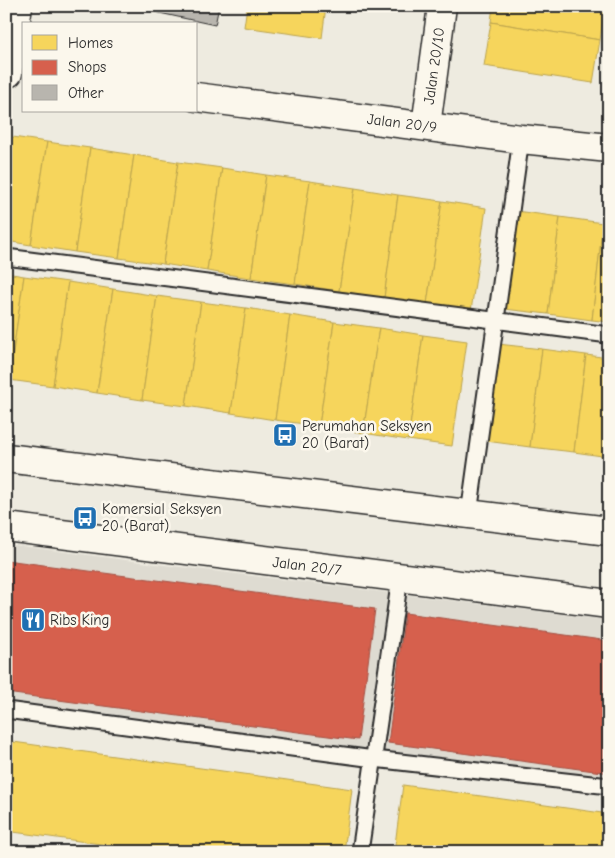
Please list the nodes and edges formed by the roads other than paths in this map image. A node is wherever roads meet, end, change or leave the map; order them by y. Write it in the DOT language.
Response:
graph roads {
  1 [pos="18,6"];
  2 [pos="442,6"];
  3 [pos="13,73"];
  4 [pos="198,96"];
  5 [pos="426,126"];
  6 [pos="521,139"];
  7 [pos="608,144"];
  8 [pos="6,257"];
  9 [pos="496,321"];
  10 [pos="609,336"];
  11 [pos="6,458"];
  12 [pos="470,514"];
  13 [pos="6,527"];
  14 [pos="609,531"];
  15 [pos="400,578"];
  16 [pos="609,604"];
  17 [pos="6,710"];
  18 [pos="374,759"];
  19 [pos="609,786"];
  20 [pos="360,852"];
  1 -- 3 [label="street"];
  2 -- 5 [label="street, Jalan 20/10"];
  4 -- 5 [label="street, Jalan 20/9"];
  5 -- 6 [label="street, Jalan 20/9"];
  6 -- 7 [label="street, Jalan 20/9"];
  6 -- 9 [label="lane"];
  8 -- 9 [label="lane"];
  9 -- 10 [label="lane"];
  9 -- 12 [label="lane"];
  11 -- 12 [label="street"];
  12 -- 14 [label="street"];
  13 -- 15 [label="street, Jalan 20/7"];
  15 -- 16 [label="street, Jalan 20/7"];
  15 -- 18 [label="lane"];
  17 -- 18 [label="lane"];
  18 -- 19 [label="lane"];
  18 -- 20 [label="lane"];
}
